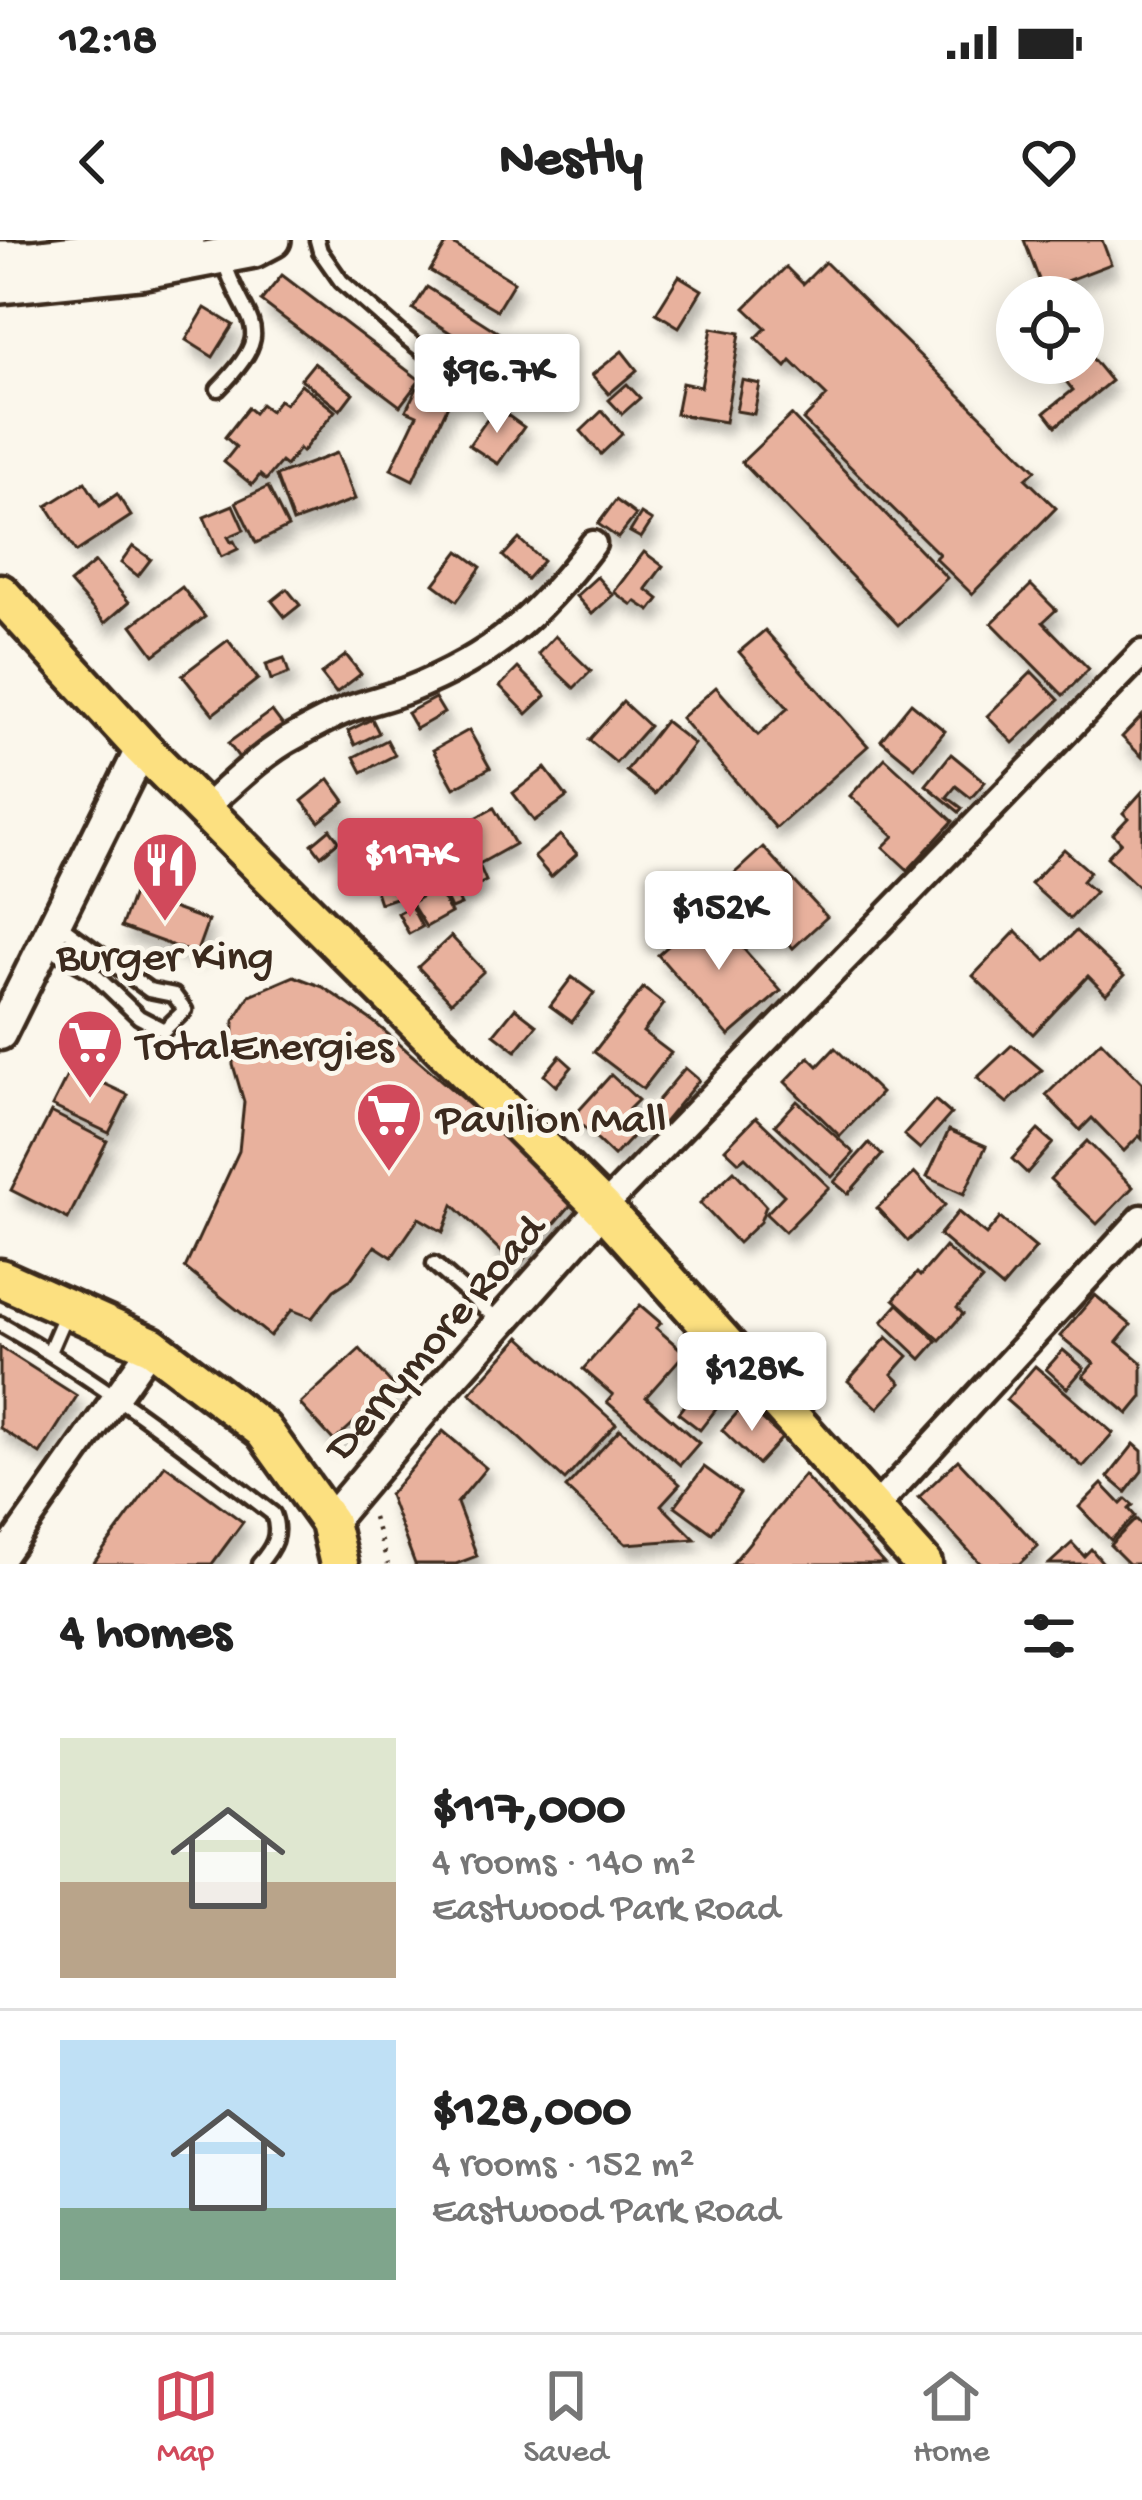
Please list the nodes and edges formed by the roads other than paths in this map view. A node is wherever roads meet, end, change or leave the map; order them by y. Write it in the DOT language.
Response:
graph roads {
  1 [pos="187,240"];
  2 [pos="274,240"];
  3 [pos="317,240"];
  4 [pos="222,256"];
  5 [pos="0,258"];
  6 [pos="0,286"];
  7 [pos="467,385"];
  8 [pos="218,389"];
  9 [pos="593,544"];
  10 [pos="0,593"];
  11 [pos="1142,653"];
  12 [pos="142,748"];
  13 [pos="203,809"];
  14 [pos="50,933"];
  15 [pos="0,1034"];
  16 [pos="603,1208"];
  17 [pos="1142,1218"];
  18 [pos="434,1264"];
  19 [pos="0,1278"];
  20 [pos="68,1308"];
  21 [pos="501,1323"];
  22 [pos="0,1324"];
  23 [pos="152,1346"];
  24 [pos="49,1352"];
  25 [pos="115,1397"];
  26 [pos="873,1510"];
  27 [pos="328,1522"];
  28 [pos="0,1561"];
  29 [pos="259,1564"];
  30 [pos="339,1564"];
  31 [pos="923,1564"];
  1 -- 5 [label="main road"];
  2 -- 4 [label="main road"];
  3 -- 7 [label="lane"];
  4 -- 6 [label="main road"];
  4 -- 8 [label="lane"];
  9 -- 13 [label="street"];
  10 -- 12 [label="main road"];
  11 -- 16 [label="street"];
  12 -- 13 [label="main road"];
  12 -- 14 [label="street"];
  13 -- 16 [label="main road"];
  14 -- 14 [label="lane"];
  14 -- 15 [label="street"];
  16 -- 21 [label="street, Derrymore Road"];
  16 -- 26 [label="main road"];
  17 -- 26 [label="street"];
  18 -- 21 [label="lane"];
  19 -- 20 [label="main road"];
  20 -- 23 [label="main road"];
  20 -- 24 [label="lane"];
  21 -- 27 [label="street, Derrymore Road"];
  22 -- 24 [label="lane"];
  23 -- 25 [label="street"];
  23 -- 27 [label="main road"];
  24 -- 25 [label="lane"];
  25 -- 28 [label="street"];
  25 -- 29 [label="lane"];
  26 -- 31 [label="main road"];
  27 -- 30 [label="main road"];
}
